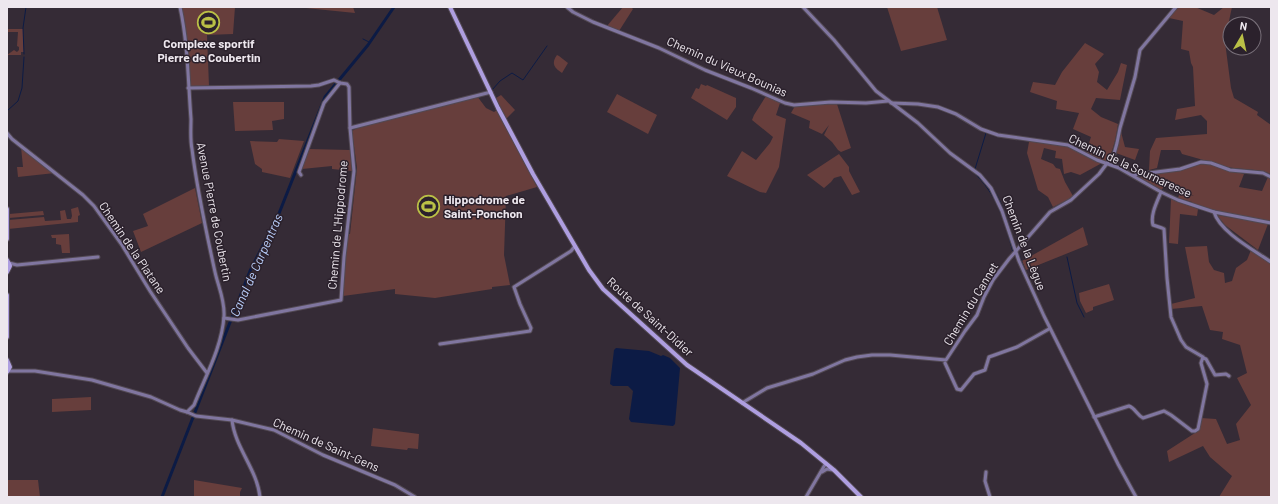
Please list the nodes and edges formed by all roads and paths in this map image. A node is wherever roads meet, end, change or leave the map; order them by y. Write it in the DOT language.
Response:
graph roads {
  1 [pos="180,7"];
  2 [pos="450,7"];
  3 [pos="567,7"];
  4 [pos="802,7"];
  5 [pos="1176,7"];
  6 [pos="339,83"];
  7 [pos="188,88"];
  8 [pos="491,92"];
  9 [pos="889,102"];
  10 [pos="350,128"];
  11 [pos="7,133"];
  12 [pos="1107,164"];
  13 [pos="301,175"];
  14 [pos="1132,175"];
  15 [pos="1271,177"];
  16 [pos="1160,192"];
  17 [pos="7,209"];
  18 [pos="1214,212"];
  19 [pos="1271,223"];
  20 [pos="7,240"];
  21 [pos="574,246"];
  22 [pos="1015,252"];
  23 [pos="98,257"];
  24 [pos="8,261"];
  25 [pos="1271,262"];
  26 [pos="17,265"];
  27 [pos="8,270"];
  28 [pos="7,295"];
  29 [pos="224,318"];
  30 [pos="1049,328"];
  31 [pos="7,337"];
  32 [pos="440,344"];
  33 [pos="1203,358"];
  34 [pos="7,360"];
  35 [pos="945,363"];
  36 [pos="10,365"];
  37 [pos="18,370"];
  38 [pos="7,372"];
  39 [pos="207,373"];
  40 [pos="1229,376"];
  41 [pos="742,403"];
  42 [pos="187,412"];
  43 [pos="1094,417"];
  44 [pos="232,420"];
  45 [pos="827,464"];
  46 [pos="834,470"];
  47 [pos="823,471"];
  48 [pos="986,472"];
  49 [pos="260,497"];
  50 [pos="415,497"];
  51 [pos="806,497"];
  52 [pos="861,497"];
  53 [pos="990,497"];
  54 [pos="1136,497"];
  1 -- 7 [label="street, Avenue Pierre de Coubertin"];
  2 -- 8 [label="main road, Route de Saint-Didier"];
  3 -- 9 [label="street, Chemin du Vieux Bounias"];
  4 -- 9 [label="street, Chemin de la Lègue"];
  5 -- 12 [label="street, Chemin du Cannet"];
  6 -- 7 [label="street"];
  6 -- 10 [label="street"];
  6 -- 13 [label="street"];
  7 -- 29 [label="street, Avenue Pierre de Coubertin"];
  8 -- 10 [label="street"];
  8 -- 21 [label="main road, Route de Saint-Didier"];
  9 -- 12 [label="street, Chemin de la Sournaresse"];
  9 -- 22 [label="street, Chemin de la Lègue"];
  10 -- 29 [label="street, Chemin de L'Hippodrome"];
  11 -- 39 [label="street, Chemin de la Platane"];
  12 -- 14 [label="street, Chemin de la Sournaresse"];
  12 -- 22 [label="street, Chemin du Cannet"];
  14 -- 15 [label="street"];
  14 -- 16 [label="street, Chemin de la Sournaresse"];
  16 -- 18 [label="street, Chemin de la Sournaresse"];
  16 -- 33 [label="street"];
  17 -- 20 [label="main road"];
  18 -- 19 [label="street, Chemin de la Sournaresse"];
  18 -- 25 [label="street"];
  21 -- 32 [label="street"];
  21 -- 41 [label="main road, Route de Saint-Didier"];
  22 -- 30 [label="street, Chemin de la Lègue"];
  22 -- 41 [label="street, Chemin du Cannet"];
  23 -- 26 [label="street"];
  24 -- 26 [label="street"];
  24 -- 27 [label="main road"];
  26 -- 27 [label="street"];
  28 -- 31 [label="main road"];
  29 -- 39 [label="street, Avenue Pierre de Coubertin"];
  30 -- 35 [label="street"];
  30 -- 43 [label="street, Chemin de la Lègue"];
  33 -- 40 [label="street"];
  33 -- 43 [label="street"];
  34 -- 36 [label="main road"];
  36 -- 37 [label="street, Chemin de Saint-Gens"];
  36 -- 38 [label="main road"];
  37 -- 38 [label="street, Chemin de Saint-Gens"];
  37 -- 42 [label="street, Chemin de Saint-Gens"];
  39 -- 42 [label="street, Avenue Pierre de Coubertin"];
  41 -- 45 [label="main road, Route de Saint-Didier"];
  42 -- 44 [label="street, Chemin de Saint-Gens"];
  43 -- 54 [label="street, Chemin de la Lègue"];
  44 -- 49 [label="street"];
  44 -- 50 [label="street, Chemin de Saint-Gens"];
  45 -- 46 [label="main road, Route de Saint-Didier"];
  45 -- 47 [label="street"];
  46 -- 47 [label="street"];
  46 -- 52 [label="main road, Route de Saint-Didier"];
  47 -- 51 [label="street"];
  48 -- 53 [label="street"];
}
